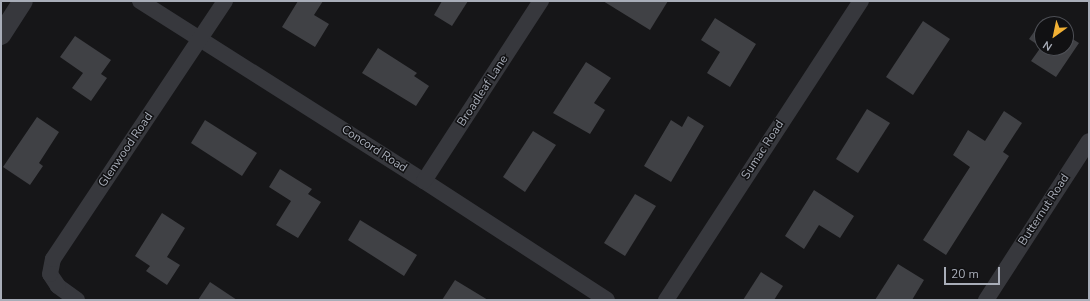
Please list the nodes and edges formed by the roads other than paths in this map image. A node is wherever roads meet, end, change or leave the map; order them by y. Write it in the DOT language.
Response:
graph roads {
  1 [pos="23,1"];
  2 [pos="140,1"];
  3 [pos="225,1"];
  4 [pos="541,1"];
  5 [pos="861,1"];
  6 [pos="1,35"];
  7 [pos="201,39"];
  8 [pos="1089,141"];
  9 [pos="424,181"];
  10 [pos="75,299"];
  11 [pos="607,300"];
  12 [pos="666,300"];
  13 [pos="986,300"];
  1 -- 6 [label="street"];
  2 -- 7 [label="street, Concord Road"];
  3 -- 7 [label="street, Glenwood Road"];
  4 -- 9 [label="street, Broadleaf Lane"];
  5 -- 12 [label="street, Sumac Road"];
  7 -- 9 [label="street, Concord Road"];
  7 -- 10 [label="street, Glenwood Road"];
  8 -- 13 [label="street, Butternut Road"];
  9 -- 11 [label="street, Concord Road"];
}
